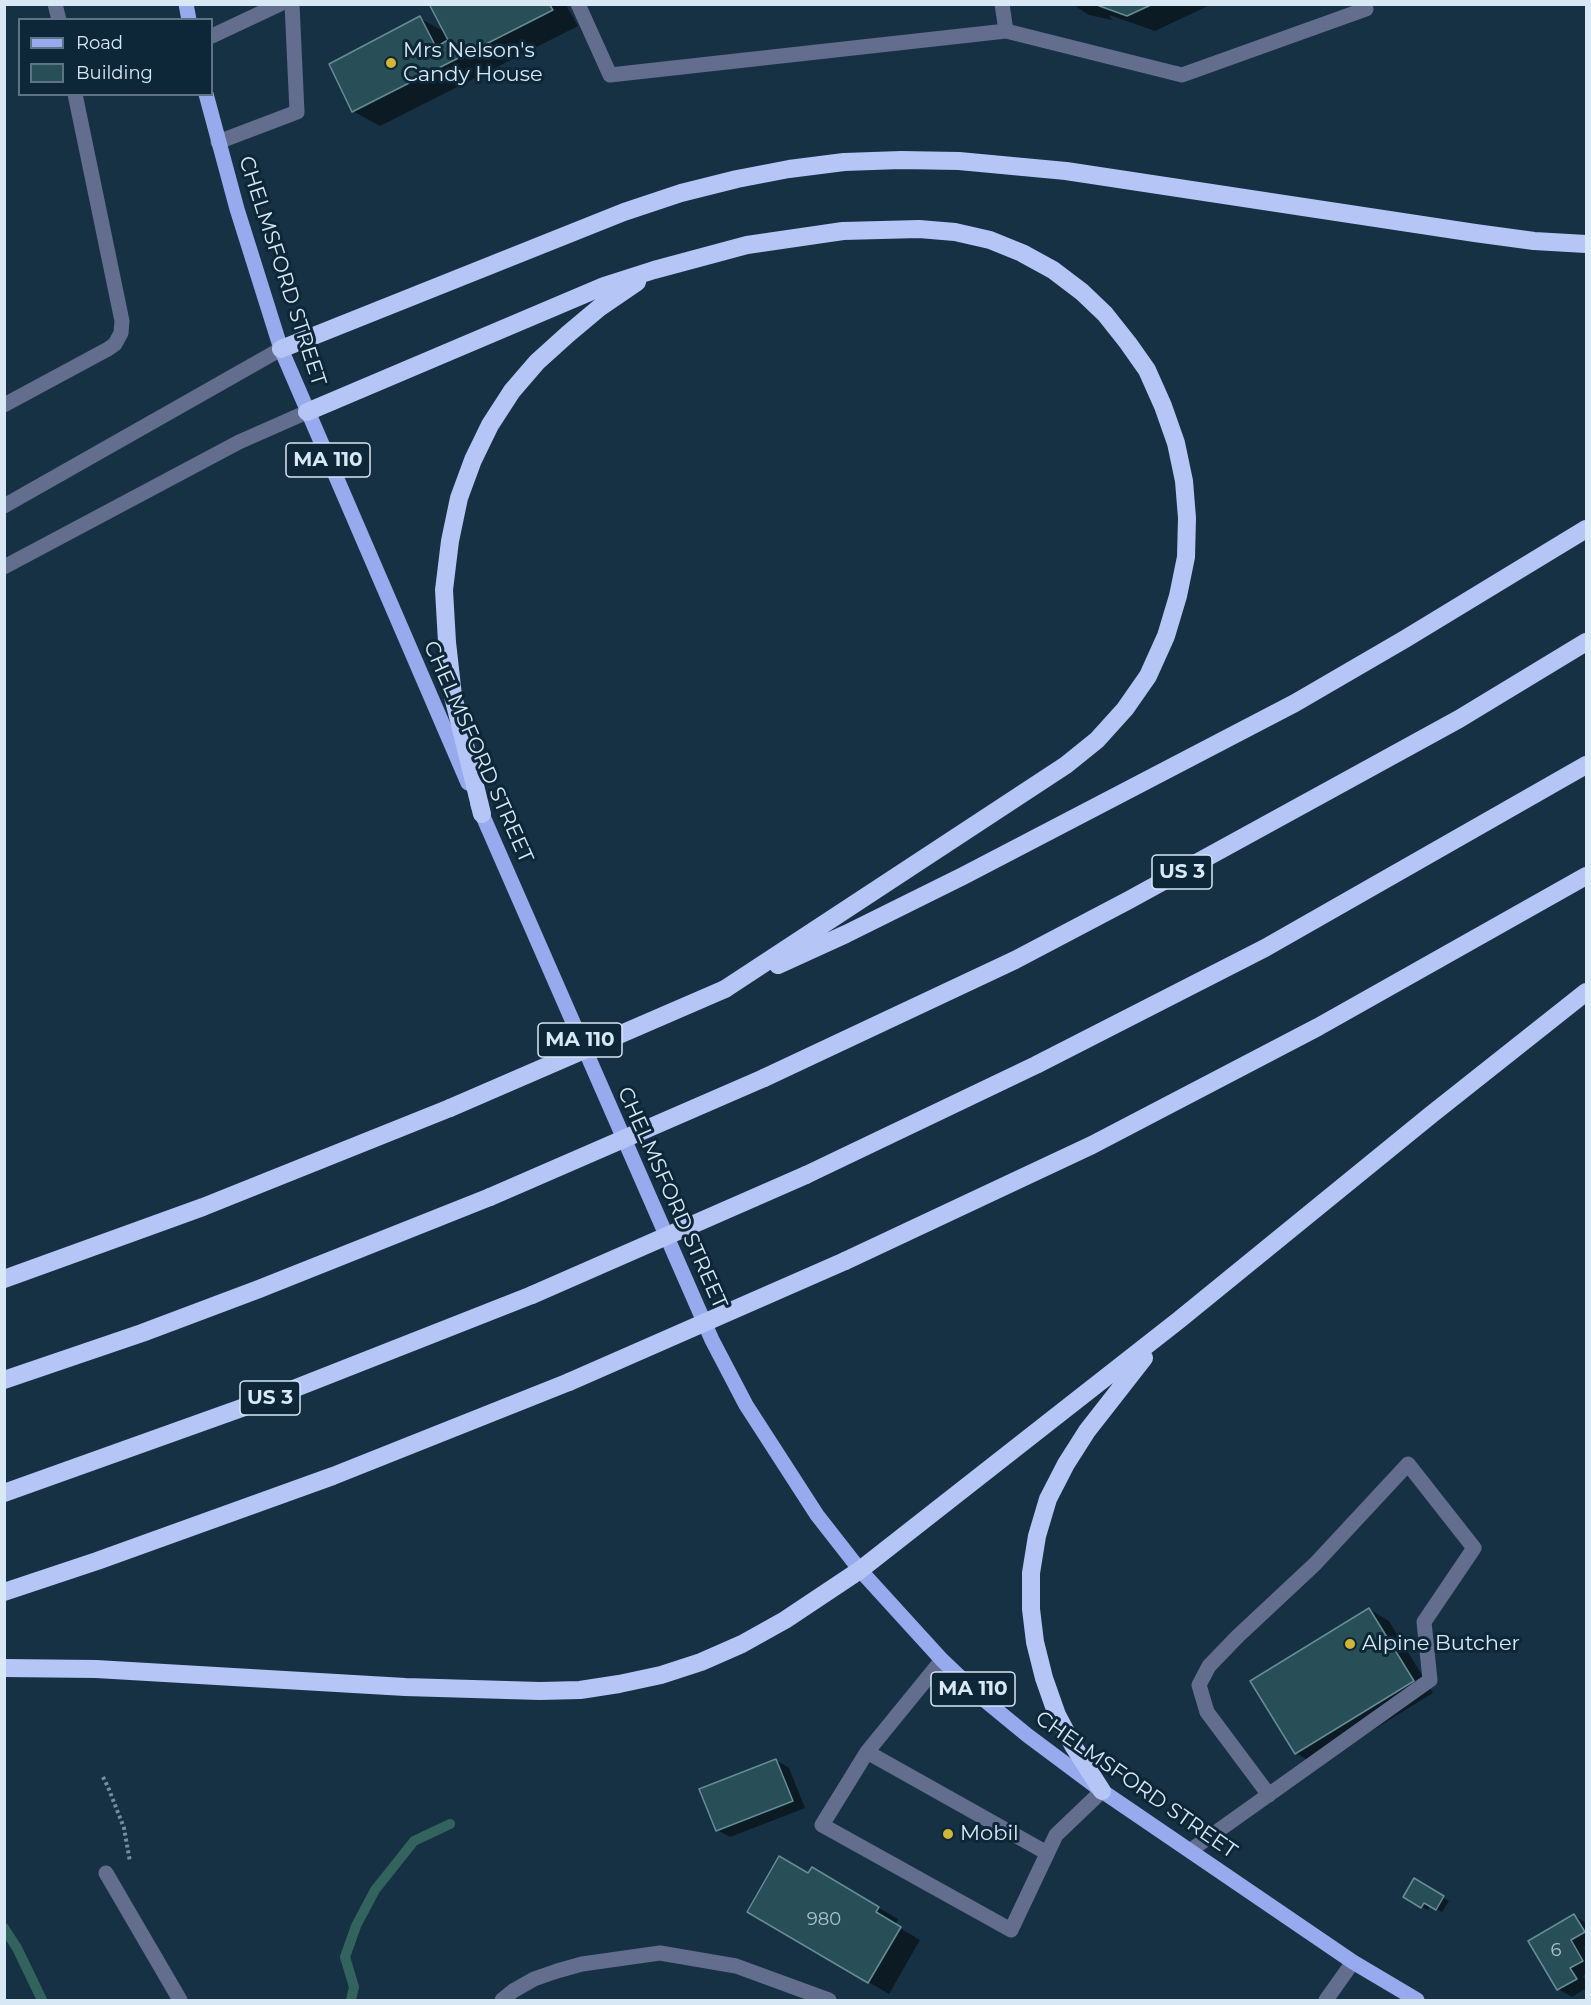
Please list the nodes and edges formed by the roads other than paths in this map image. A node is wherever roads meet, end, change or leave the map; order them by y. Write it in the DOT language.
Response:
graph roads {
  1 [pos="280,4"];
  2 [pos="292,4"];
  3 [pos="578,4"];
  4 [pos="1002,4"];
  5 [pos="1366,9"];
  6 [pos="1006,31"];
  7 [pos="213,36"];
  8 [pos="75,96"];
  9 [pos="206,96"];
  10 [pos="218,142"];
  11 [pos="1587,244"];
  12 [pos="654,270"];
  13 [pos="281,349"];
  14 [pos="4,405"];
  15 [pos="307,412"];
  16 [pos="4,506"];
  17 [pos="1587,529"];
  18 [pos="4,567"];
  19 [pos="1587,642"];
  20 [pos="1587,765"];
  21 [pos="482,814"];
  22 [pos="1587,876"];
  23 [pos="725,989"];
  24 [pos="1587,992"];
  25 [pos="4,1279"];
  26 [pos="1179,1320"];
  27 [pos="4,1380"];
  28 [pos="4,1492"];
  29 [pos="860,1570"];
  30 [pos="4,1592"];
  31 [pos="942,1660"];
  32 [pos="4,1668"];
  33 [pos="867,1752"];
  34 [pos="1102,1791"];
  35 [pos="1269,1794"];
  36 [pos="1191,1850"];
  37 [pos="1047,1853"];
  38 [pos="106,1873"];
  39 [pos="1353,1962"];
  40 [pos="180,2001"];
  41 [pos="502,2001"];
  42 [pos="829,2001"];
  43 [pos="1326,2001"];
  44 [pos="1417,2001"];
  1 -- 7 [label="lane"];
  2 -- 10 [label="lane"];
  3 -- 6 [label="lane"];
  4 -- 6 [label="lane"];
  5 -- 6 [label="lane"];
  8 -- 14 [label="lane"];
  9 -- 10 [label="main road, CHELMSFORD STREET / MA 110"];
  10 -- 13 [label="main road, CHELMSFORD STREET / MA 110"];
  11 -- 13 [label="highway"];
  12 -- 15 [label="highway"];
  12 -- 21 [label="highway"];
  12 -- 23 [label="highway"];
  13 -- 15 [label="main road, CHELMSFORD STREET / MA 110"];
  13 -- 16 [label="lane"];
  15 -- 18 [label="lane"];
  15 -- 21 [label="main road, CHELMSFORD STREET / MA 110"];
  17 -- 23 [label="highway"];
  19 -- 27 [label="highway, US 3, bridge"];
  20 -- 28 [label="highway, US 3, bridge"];
  21 -- 29 [label="main road, CHELMSFORD STREET / MA 110"];
  22 -- 30 [label="highway, bridge"];
  23 -- 25 [label="highway, bridge"];
  24 -- 26 [label="highway"];
  26 -- 29 [label="highway"];
  26 -- 34 [label="highway"];
  29 -- 31 [label="main road, CHELMSFORD STREET / MA 110"];
  29 -- 32 [label="highway"];
  31 -- 33 [label="lane"];
  31 -- 34 [label="main road, CHELMSFORD STREET / MA 110"];
  33 -- 37 [label="lane"];
  33 -- 37 [label="lane"];
  34 -- 36 [label="main road, CHELMSFORD STREET / MA 110"];
  34 -- 37 [label="lane"];
  35 -- 35 [label="lane"];
  35 -- 36 [label="lane"];
  36 -- 39 [label="main road, CHELMSFORD STREET / MA 110"];
  38 -- 40 [label="lane"];
  39 -- 43 [label="lane"];
  39 -- 44 [label="main road, CHELMSFORD STREET / MA 110"];
  41 -- 42 [label="lane"];
}
